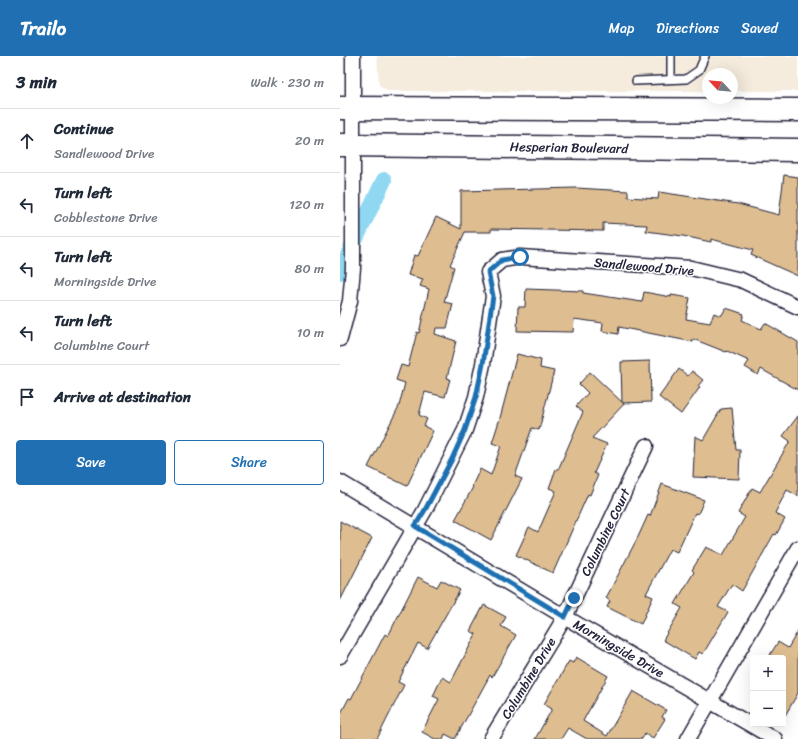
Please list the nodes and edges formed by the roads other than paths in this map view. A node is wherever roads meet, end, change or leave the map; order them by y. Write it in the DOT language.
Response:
graph roads {
  1 [pos="353,56"];
  2 [pos="671,56"];
  3 [pos="706,56"];
  4 [pos="671,79"];
  5 [pos="636,81"];
  6 [pos="346,108"];
  7 [pos="798,110"];
  8 [pos="346,145"];
  9 [pos="798,150"];
  10 [pos="798,307"];
  11 [pos="340,339"];
  12 [pos="646,446"];
  13 [pos="340,482"];
  14 [pos="415,526"];
  15 [pos="798,548"];
  16 [pos="565,617"];
  17 [pos="340,656"];
  18 [pos="710,701"];
  19 [pos="491,739"];
  20 [pos="688,739"];
  21 [pos="775,739"];
  1 -- 6 [label="street"];
  2 -- 4 [label="lane"];
  3 -- 4 [label="lane"];
  4 -- 5 [label="lane"];
  6 -- 7 [label="main road"];
  6 -- 8 [label="street"];
  8 -- 9 [label="main road, Hesperian Boulevard"];
  8 -- 11 [label="street"];
  10 -- 14 [label="street, Sandlewood Drive"];
  12 -- 16 [label="street, Columbine Court"];
  13 -- 14 [label="street, Morningside Drive"];
  14 -- 16 [label="street, Morningside Drive"];
  14 -- 17 [label="street"];
  15 -- 18 [label="street"];
  16 -- 18 [label="street, Morningside Drive"];
  16 -- 19 [label="street, Columbine Drive"];
  18 -- 20 [label="street"];
  18 -- 21 [label="street, Morningside Drive"];
}
